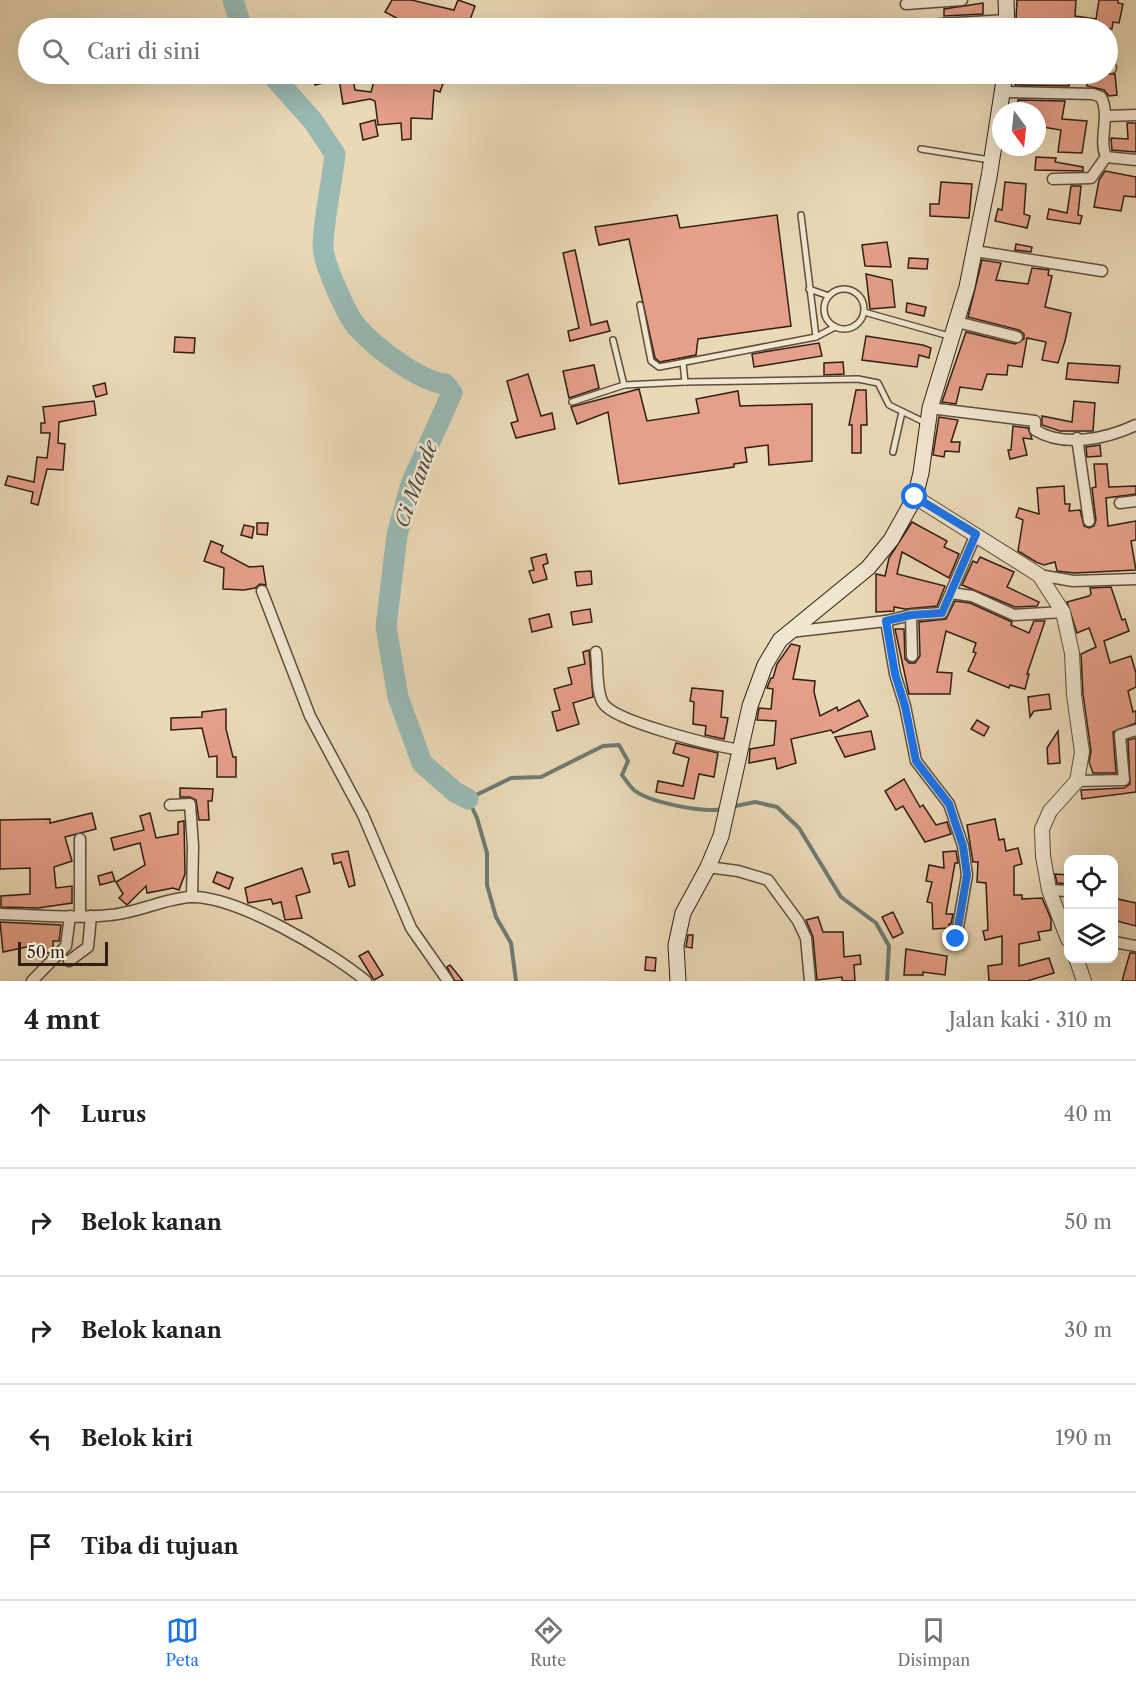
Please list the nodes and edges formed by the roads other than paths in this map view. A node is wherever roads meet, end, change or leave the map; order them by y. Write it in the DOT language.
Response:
graph roads {
  1 [pos="962,0"];
  2 [pos="1006,0"];
  3 [pos="906,4"];
  4 [pos="1007,18"];
  5 [pos="1004,84"];
  6 [pos="1003,92"];
  7 [pos="1136,115"];
  8 [pos="1106,116"];
  9 [pos="921,149"];
  10 [pos="1106,157"];
  11 [pos="1136,160"];
  12 [pos="992,161"];
  13 [pos="1053,179"];
  14 [pos="801,215"];
  15 [pos="975,251"];
  16 [pos="1102,271"];
  17 [pos="809,289"];
  18 [pos="829,296"];
  19 [pos="640,305"];
  20 [pos="864,312"];
  21 [pos="957,322"];
  22 [pos="835,327"];
  23 [pos="816,337"];
  24 [pos="950,337"];
  25 [pos="1017,337"];
  26 [pos="613,340"];
  27 [pos="683,363"];
  28 [pos="685,382"];
  29 [pos="624,386"];
  30 [pos="572,402"];
  31 [pos="930,408"];
  32 [pos="902,412"];
  33 [pos="927,424"];
  34 [pos="1136,425"];
  35 [pos="1077,438"];
  36 [pos="893,452"];
  37 [pos="915,497"];
  38 [pos="1136,501"];
  39 [pos="1120,503"];
  40 [pos="1089,522"];
  41 [pos="976,534"];
  42 [pos="1039,575"];
  43 [pos="1136,579"];
  44 [pos="262,591"];
  45 [pos="951,593"];
  46 [pos="1063,612"];
  47 [pos="911,615"];
  48 [pos="886,621"];
  49 [pos="789,632"];
  50 [pos="596,652"];
  51 [pos="912,656"];
  52 [pos="1136,730"];
  53 [pos="740,750"];
  54 [pos="1077,782"];
  55 [pos="170,805"];
  56 [pos="80,839"];
  57 [pos="708,867"];
  58 [pos="1049,890"];
  59 [pos="1064,891"];
  60 [pos="192,897"];
  61 [pos="0,914"];
  62 [pos="80,916"];
  63 [pos="1064,929"];
  64 [pos="956,939"];
  65 [pos="1118,943"];
  66 [pos="1136,946"];
  67 [pos="69,961"];
  68 [pos="1078,963"];
  69 [pos="32,981"];
  70 [pos="366,981"];
  71 [pos="448,981"];
  72 [pos="678,981"];
  73 [pos="810,981"];
  74 [pos="1084,981"];
  1 -- 3 [label="street"];
  2 -- 4 [label="main road"];
  5 -- 6 [label="main road"];
  6 -- 8 [label="street"];
  6 -- 12 [label="main road"];
  7 -- 8 [label="street"];
  8 -- 10 [label="street"];
  9 -- 12 [label="lane"];
  10 -- 11 [label="street"];
  10 -- 13 [label="street"];
  12 -- 15 [label="main road"];
  14 -- 17 [label="lane"];
  15 -- 16 [label="street"];
  15 -- 21 [label="main road"];
  17 -- 18 [label="lane"];
  17 -- 23 [label="lane"];
  18 -- 20 [label="lane"];
  18 -- 22 [label="lane"];
  19 -- 27 [label="lane"];
  20 -- 22 [label="lane"];
  20 -- 24 [label="lane"];
  21 -- 24 [label="main road"];
  21 -- 25 [label="street"];
  22 -- 23 [label="lane"];
  23 -- 27 [label="lane"];
  24 -- 31 [label="main road"];
  26 -- 29 [label="lane"];
  27 -- 28 [label="lane"];
  28 -- 29 [label="lane"];
  28 -- 32 [label="lane"];
  29 -- 30 [label="lane"];
  31 -- 33 [label="main road"];
  31 -- 35 [label="street"];
  32 -- 33 [label="lane"];
  32 -- 36 [label="lane"];
  33 -- 37 [label="main road"];
  34 -- 35 [label="street"];
  35 -- 40 [label="street"];
  37 -- 41 [label="street"];
  37 -- 49 [label="main road"];
  38 -- 39 [label="street"];
  41 -- 42 [label="street"];
  41 -- 45 [label="street"];
  42 -- 43 [label="street"];
  42 -- 46 [label="street"];
  44 -- 71 [label="street"];
  45 -- 46 [label="street"];
  45 -- 47 [label="street"];
  46 -- 54 [label="street"];
  47 -- 48 [label="street"];
  47 -- 51 [label="street"];
  48 -- 49 [label="street"];
  48 -- 64 [label="street"];
  49 -- 53 [label="main road"];
  50 -- 53 [label="street"];
  52 -- 54 [label="street"];
  53 -- 57 [label="main road"];
  54 -- 58 [label="street"];
  55 -- 60 [label="street"];
  56 -- 62 [label="street"];
  57 -- 72 [label="main road"];
  57 -- 73 [label="street"];
  58 -- 59 [label="street"];
  58 -- 63 [label="street"];
  60 -- 62 [label="street"];
  60 -- 70 [label="street"];
  61 -- 62 [label="street"];
  62 -- 67 [label="street"];
  62 -- 69 [label="street"];
  65 -- 66 [label="street"];
  68 -- 74 [label="street"];
}
